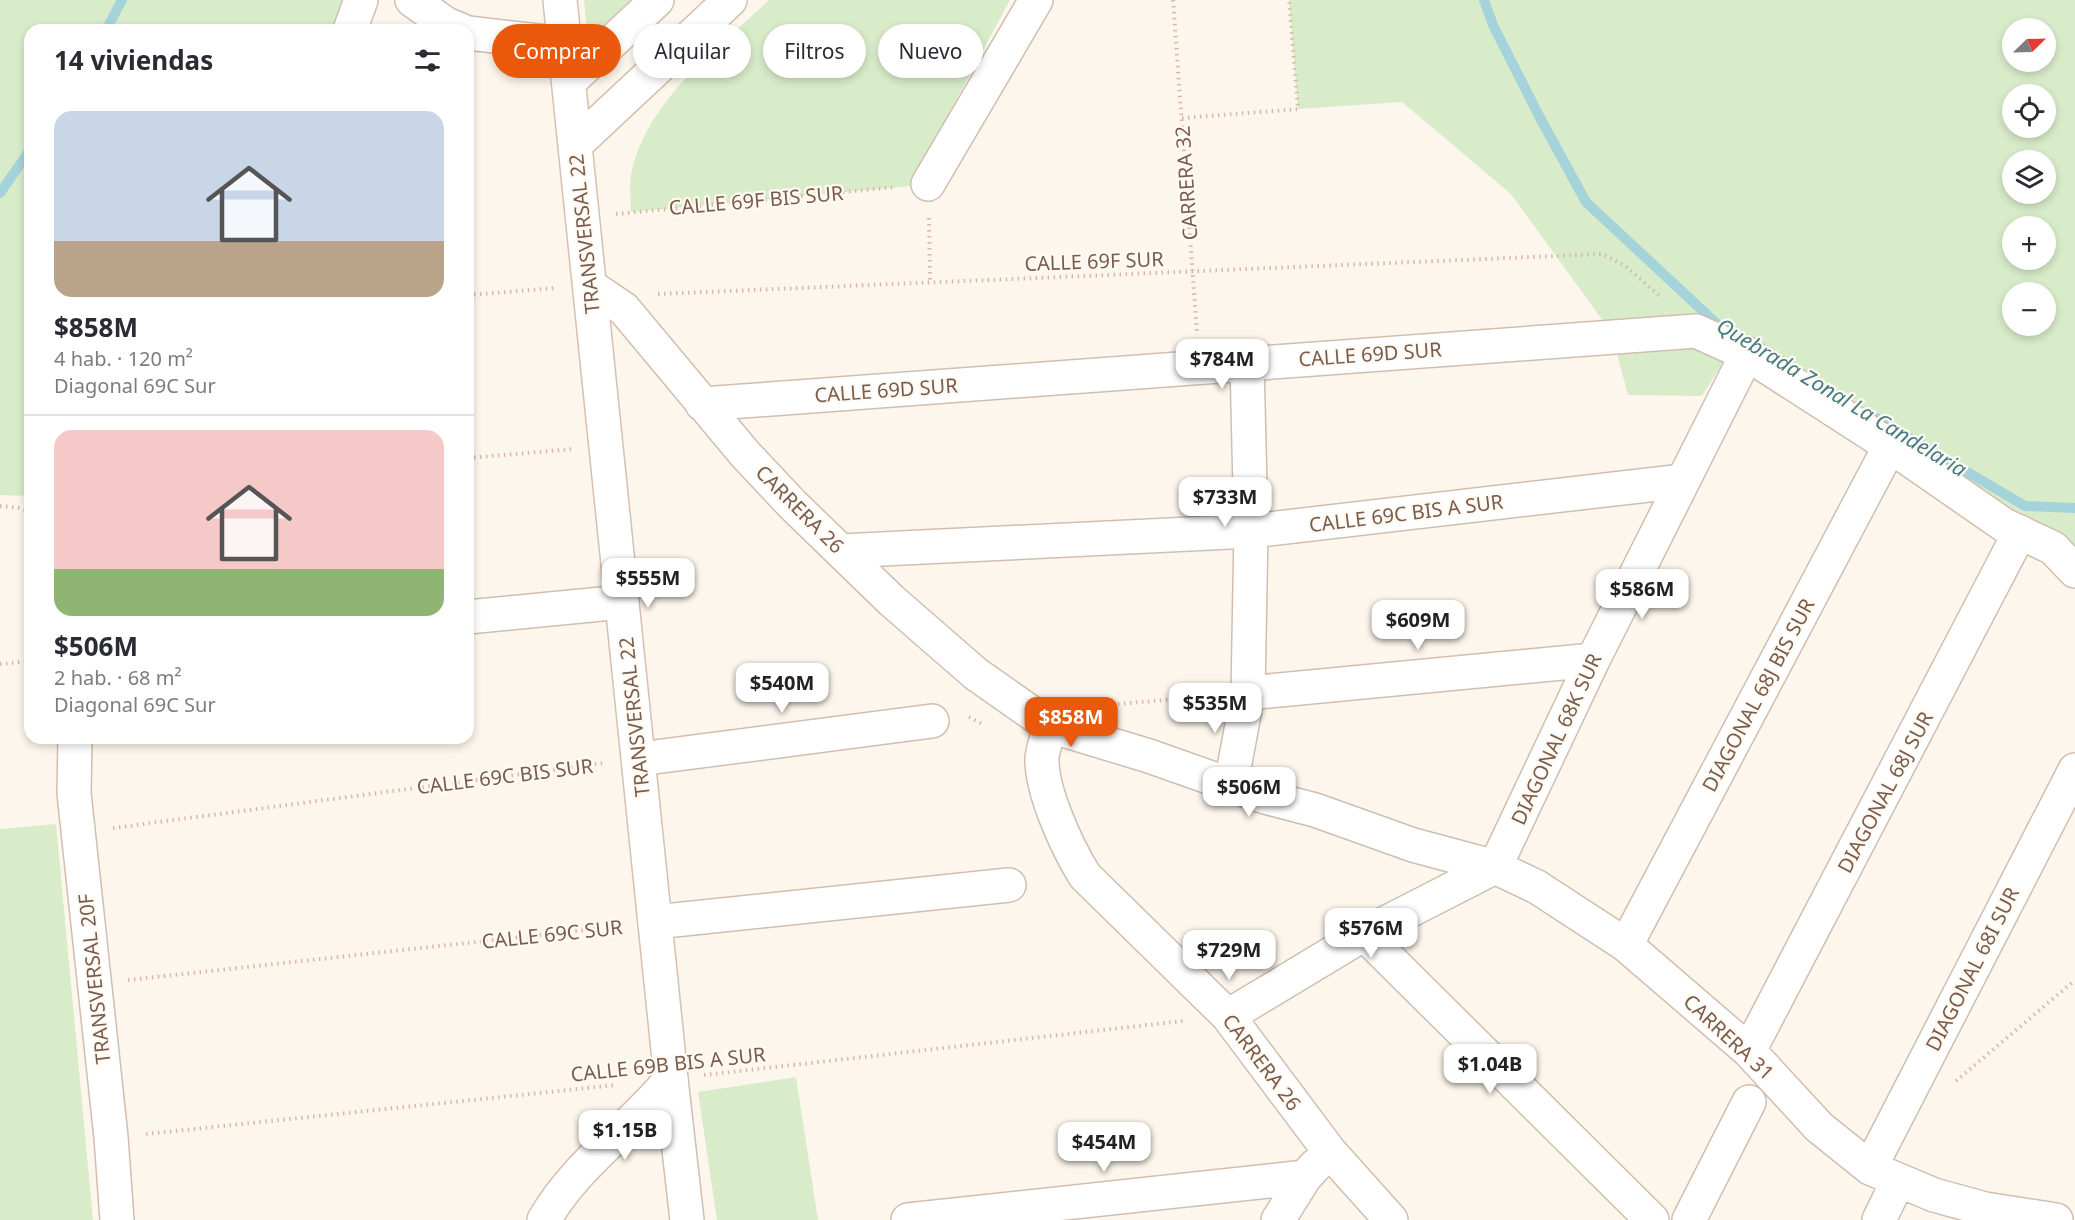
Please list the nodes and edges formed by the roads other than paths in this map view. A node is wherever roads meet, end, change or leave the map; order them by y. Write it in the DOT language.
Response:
graph roads {
  1 [pos="361,0"];
  2 [pos="412,0"];
  3 [pos="560,0"];
  4 [pos="657,0"];
  5 [pos="730,0"];
  6 [pos="1036,0"];
  7 [pos="352,24"];
  8 [pos="446,24"];
  9 [pos="563,24"];
  10 [pos="474,34"];
  11 [pos="492,36"];
  12 [pos="569,78"];
  13 [pos="569,82"];
  14 [pos="575,145"];
  15 [pos="928,184"];
  16 [pos="599,291"];
  17 [pos="1747,354"];
  18 [pos="1247,362"];
  19 [pos="702,404"];
  20 [pos="1890,446"];
  21 [pos="1683,481"];
  22 [pos="1251,531"];
  23 [pos="2020,532"];
  24 [pos="841,551"];
  25 [pos="2075,571"];
  26 [pos="622,602"];
  27 [pos="474,616"];
  28 [pos="1593,660"];
  29 [pos="1248,693"];
  30 [pos="1041,719"];
  31 [pos="932,721"];
  32 [pos="75,744"];
  33 [pos="639,759"];
  34 [pos="2075,770"];
  35 [pos="1231,784"];
  36 [pos="1495,867"];
  37 [pos="1009,885"];
  38 [pos="655,922"];
  39 [pos="1364,934"];
  40 [pos="1626,945"];
  41 [pos="1228,1016"];
  42 [pos="1749,1052"];
  43 [pos="671,1079"];
  44 [pos="1749,1102"];
  45 [pos="1330,1152"];
  46 [pos="1884,1175"];
  47 [pos="1305,1177"];
  48 [pos="1941,1207"];
  49 [pos="117,1220"];
  50 [pos="544,1220"];
  51 [pos="687,1220"];
  52 [pos="908,1220"];
  53 [pos="1278,1220"];
  54 [pos="1391,1220"];
  55 [pos="1652,1220"];
  56 [pos="1689,1220"];
  57 [pos="1879,1220"];
  58 [pos="2056,1220"];
  1 -- 7 [label="street"];
  2 -- 8 [label="street"];
  3 -- 9 [label="street, TRANSVERSAL 22"];
  4 -- 13 [label="street"];
  5 -- 14 [label="street"];
  6 -- 15 [label="street"];
  10 -- 11 [label="street"];
  12 -- 13 [label="street, TRANSVERSAL 22"];
  13 -- 14 [label="street, TRANSVERSAL 22"];
  14 -- 16 [label="street, TRANSVERSAL 22"];
  16 -- 19 [label="street, CARRERA 26"];
  16 -- 26 [label="street, TRANSVERSAL 22"];
  17 -- 18 [label="street, CALLE 69D SUR"];
  17 -- 20 [label="street, CALLE 69D SUR"];
  17 -- 21 [label="street, DIAGONAL 68K SUR"];
  18 -- 19 [label="street, CALLE 69D SUR"];
  18 -- 22 [label="street"];
  19 -- 24 [label="street, CARRERA 26"];
  20 -- 23 [label="street, CALLE 69D SUR"];
  20 -- 40 [label="street, DIAGONAL 68J BIS SUR"];
  21 -- 22 [label="street, CALLE 69C BIS A SUR"];
  21 -- 28 [label="street, DIAGONAL 68K SUR"];
  22 -- 24 [label="street, CALLE 69C BIS A SUR"];
  22 -- 29 [label="street"];
  23 -- 25 [label="street, CALLE 69D SUR"];
  23 -- 42 [label="street, DIAGONAL 68J SUR"];
  24 -- 30 [label="street, CARRERA 26"];
  26 -- 27 [label="street"];
  26 -- 33 [label="street, TRANSVERSAL 22"];
  28 -- 29 [label="street"];
  28 -- 36 [label="street, DIAGONAL 68K SUR"];
  29 -- 35 [label="street"];
  30 -- 35 [label="street, CARRERA 26"];
  30 -- 41 [label="street, CARRERA 26"];
  31 -- 33 [label="street"];
  32 -- 49 [label="street, TRANSVERSAL 20F"];
  33 -- 38 [label="street, TRANSVERSAL 22"];
  34 -- 46 [label="street, DIAGONAL 68I SUR"];
  35 -- 36 [label="street, CARRERA 31"];
  36 -- 39 [label="street"];
  36 -- 40 [label="street, CARRERA 31"];
  37 -- 38 [label="street"];
  38 -- 43 [label="street, TRANSVERSAL 22"];
  39 -- 41 [label="street"];
  39 -- 55 [label="street"];
  40 -- 42 [label="street, CARRERA 31"];
  41 -- 45 [label="street, CARRERA 26"];
  42 -- 46 [label="street, CARRERA 31"];
  43 -- 50 [label="street"];
  43 -- 51 [label="street, TRANSVERSAL 22"];
  44 -- 56 [label="street"];
  45 -- 47 [label="street"];
  45 -- 54 [label="street, CARRERA 26"];
  46 -- 48 [label="street, CARRERA 31"];
  46 -- 57 [label="street, DIAGONAL 68I SUR"];
  47 -- 52 [label="street"];
  47 -- 53 [label="street"];
  48 -- 58 [label="street, CARRERA 31"];
}
